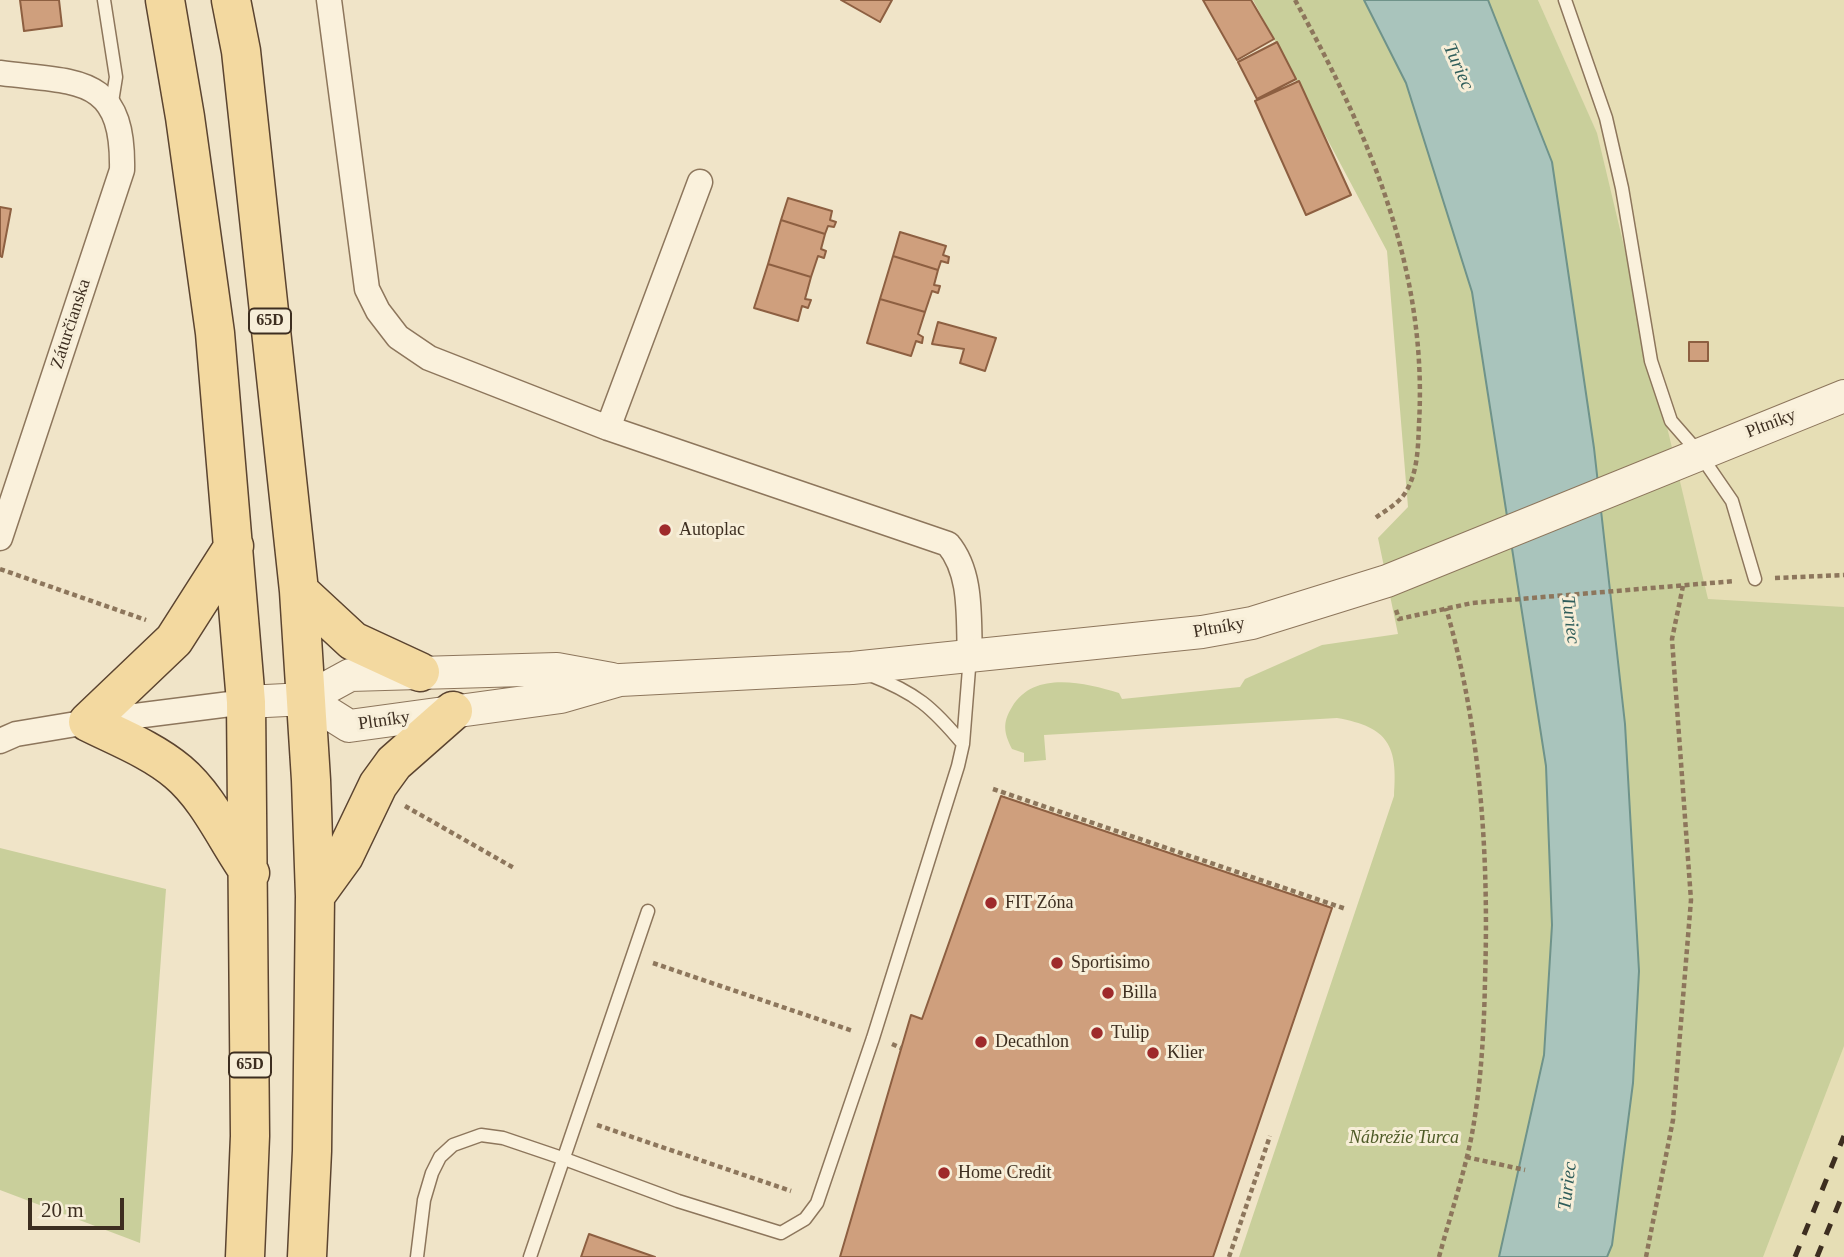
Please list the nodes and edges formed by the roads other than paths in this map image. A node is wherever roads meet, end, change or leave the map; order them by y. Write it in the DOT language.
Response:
graph roads {
  1 [pos="104,0"];
  2 [pos="165,0"];
  3 [pos="231,0"];
  4 [pos="329,0"];
  5 [pos="1565,0"];
  6 [pos="0,73"];
  7 [pos="111,108"];
  8 [pos="700,182"];
  9 [pos="1844,396"];
  10 [pos="608,428"];
  11 [pos="1699,453"];
  12 [pos="0,538"];
  13 [pos="234,545"];
  14 [pos="1755,579"];
  15 [pos="299,591"];
  16 [pos="970,656"];
  17 [pos="852,668"];
  18 [pos="420,672"];
  19 [pos="620,680"];
  20 [pos="306,699"];
  21 [pos="246,702"];
  22 [pos="453,711"];
  23 [pos="88,722"];
  24 [pos="0,741"];
  25 [pos="963,744"];
  26 [pos="250,873"];
  27 [pos="315,896"];
  28 [pos="648,911"];
  29 [pos="562,1158"];
  30 [pos="245,1257"];
  31 [pos="307,1257"];
  32 [pos="417,1257"];
  33 [pos="530,1257"];
  1 -- 7 [label="lane"];
  2 -- 13 [label="main road, 65D"];
  3 -- 15 [label="main road, 65D"];
  4 -- 10 [label="street"];
  5 -- 11 [label="lane"];
  6 -- 7 [label="street"];
  7 -- 12 [label="street, Záturčianska"];
  8 -- 10 [label="street"];
  9 -- 11 [label="street, Pltníky"];
  10 -- 16 [label="street"];
  11 -- 14 [label="lane"];
  11 -- 16 [label="street, Pltníky"];
  13 -- 21 [label="main road, 65D"];
  13 -- 23 [label="main road"];
  15 -- 18 [label="main road"];
  15 -- 20 [label="main road, 65D"];
  16 -- 17 [label="street, Pltníky"];
  16 -- 25 [label="lane"];
  17 -- 19 [label="street, Pltníky"];
  17 -- 25 [label="lane"];
  18 -- 19 [label="street, Pltníky"];
  18 -- 20 [label="street, Pltníky"];
  19 -- 22 [label="street, Pltníky"];
  20 -- 21 [label="street"];
  20 -- 22 [label="street, Pltníky"];
  20 -- 27 [label="main road, 65D"];
  21 -- 23 [label="street"];
  21 -- 26 [label="main road, 65D"];
  22 -- 27 [label="main road"];
  23 -- 24 [label="street"];
  23 -- 26 [label="main road"];
  25 -- 29 [label="lane"];
  26 -- 30 [label="main road, 65D"];
  27 -- 31 [label="main road, 65D"];
  28 -- 29 [label="lane"];
  29 -- 32 [label="lane"];
  29 -- 33 [label="lane"];
}
